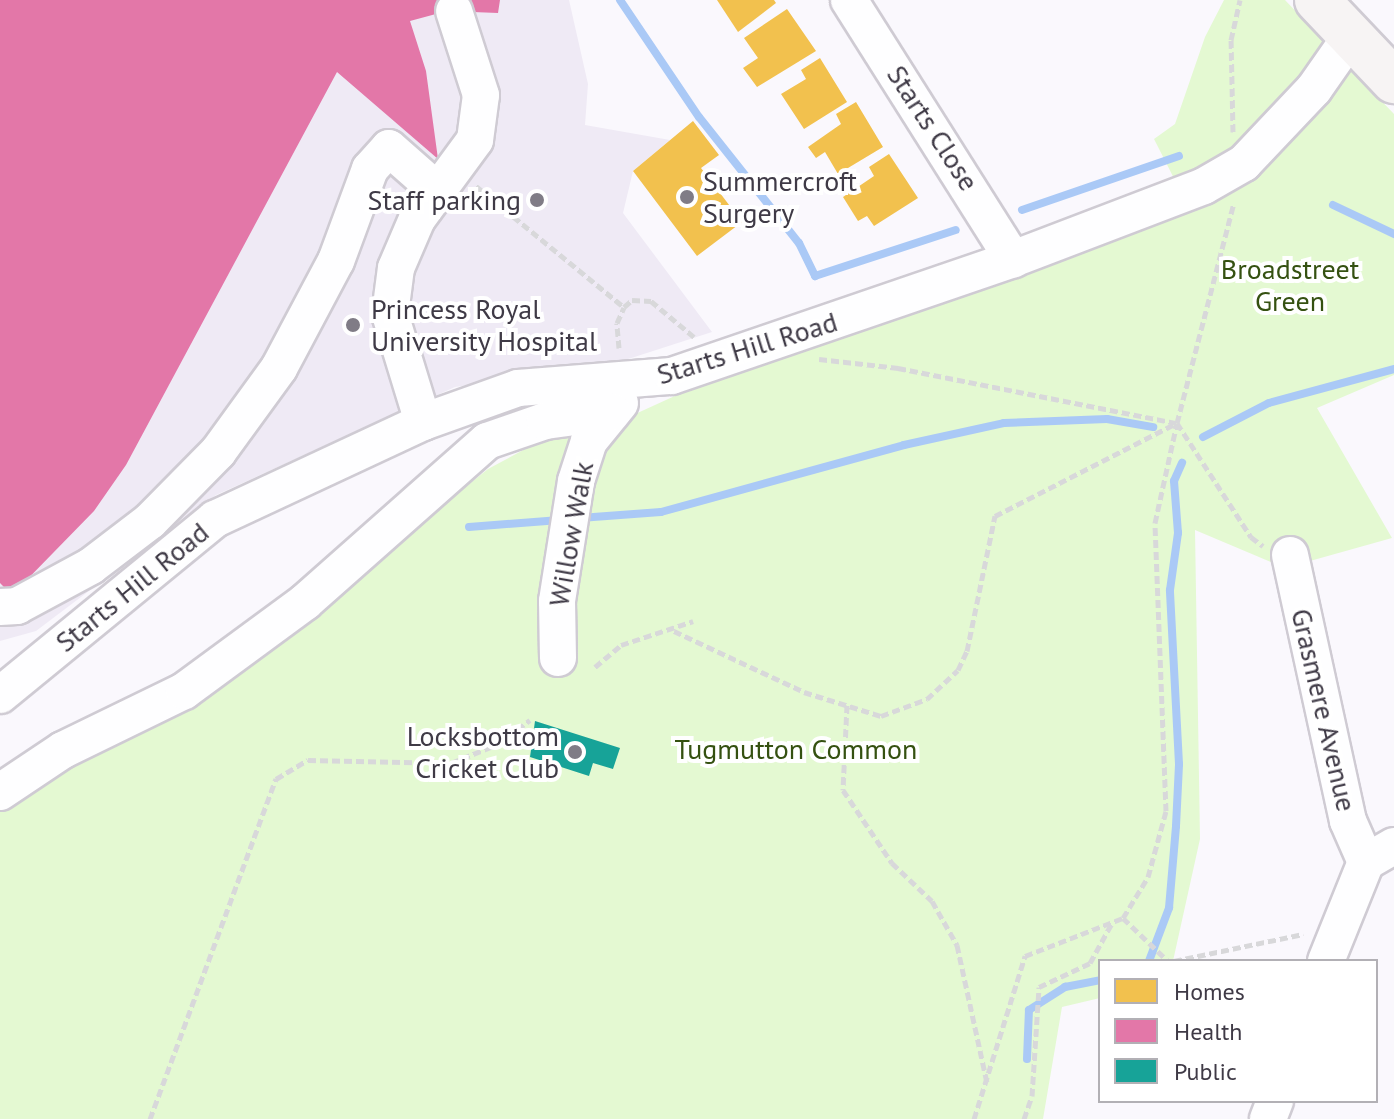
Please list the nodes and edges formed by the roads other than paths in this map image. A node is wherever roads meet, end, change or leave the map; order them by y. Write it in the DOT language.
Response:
graph roads {
  1 [pos="849,0"];
  2 [pos="1317,0"];
  3 [pos="454,11"];
  4 [pos="1351,36"];
  5 [pos="1394,81"];
  6 [pos="447,180"];
  7 [pos="1013,259"];
  8 [pos="630,369"];
  9 [pos="612,412"];
  10 [pos="423,422"];
  11 [pos="1290,555"];
  12 [pos="0,607"];
  13 [pos="558,658"];
  14 [pos="0,695"];
  15 [pos="0,792"];
  16 [pos="1380,854"];
  17 [pos="1327,959"];
  1 -- 7 [label="street, Starts Close"];
  2 -- 4 [label="main road"];
  3 -- 6 [label="street"];
  4 -- 5 [label="main road"];
  4 -- 7 [label="street, Starts Hill Road"];
  6 -- 10 [label="street"];
  6 -- 12 [label="street"];
  7 -- 8 [label="street, Starts Hill Road"];
  8 -- 9 [label="street, Willow Walk"];
  8 -- 10 [label="street, Starts Hill Road"];
  9 -- 13 [label="street, Willow Walk"];
  9 -- 15 [label="street"];
  10 -- 14 [label="street, Starts Hill Road"];
  11 -- 16 [label="street, Grasmere Avenue"];
  16 -- 17 [label="street"];
}
